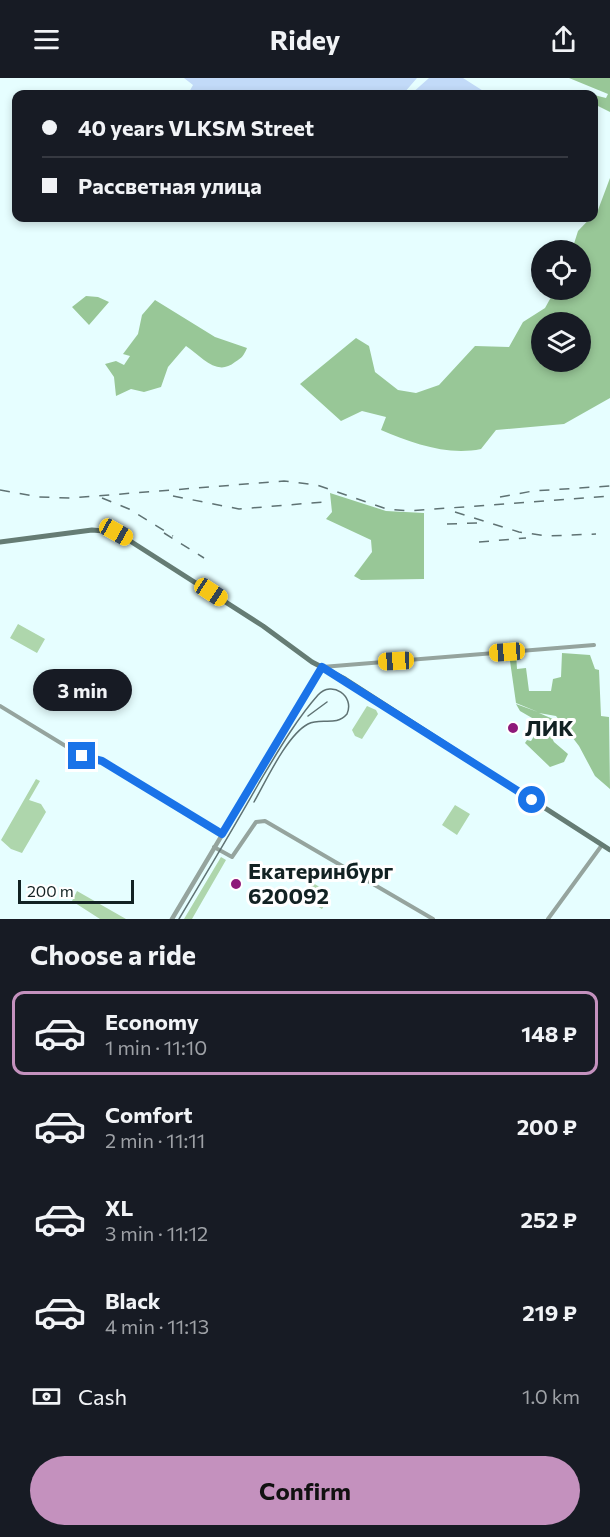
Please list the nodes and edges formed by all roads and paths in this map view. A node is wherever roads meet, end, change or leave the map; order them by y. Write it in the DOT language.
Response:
graph roads {
  1 [pos="0,542"];
  2 [pos="594,645"];
  3 [pos="322,667"];
  4 [pos="0,706"];
  5 [pos="222,834"];
  6 [pos="602,844"];
  7 [pos="214,847"];
  8 [pos="610,850"];
  9 [pos="172,919"];
  10 [pos="434,919"];
  11 [pos="548,919"];
  1 -- 3 [label="main road"];
  2 -- 3 [label="street"];
  3 -- 5 [label="street"];
  3 -- 6 [label="main road"];
  4 -- 5 [label="street"];
  5 -- 7 [label="street"];
  6 -- 8 [label="main road"];
  6 -- 11 [label="street"];
  7 -- 9 [label="street"];
  7 -- 10 [label="street"];
}
